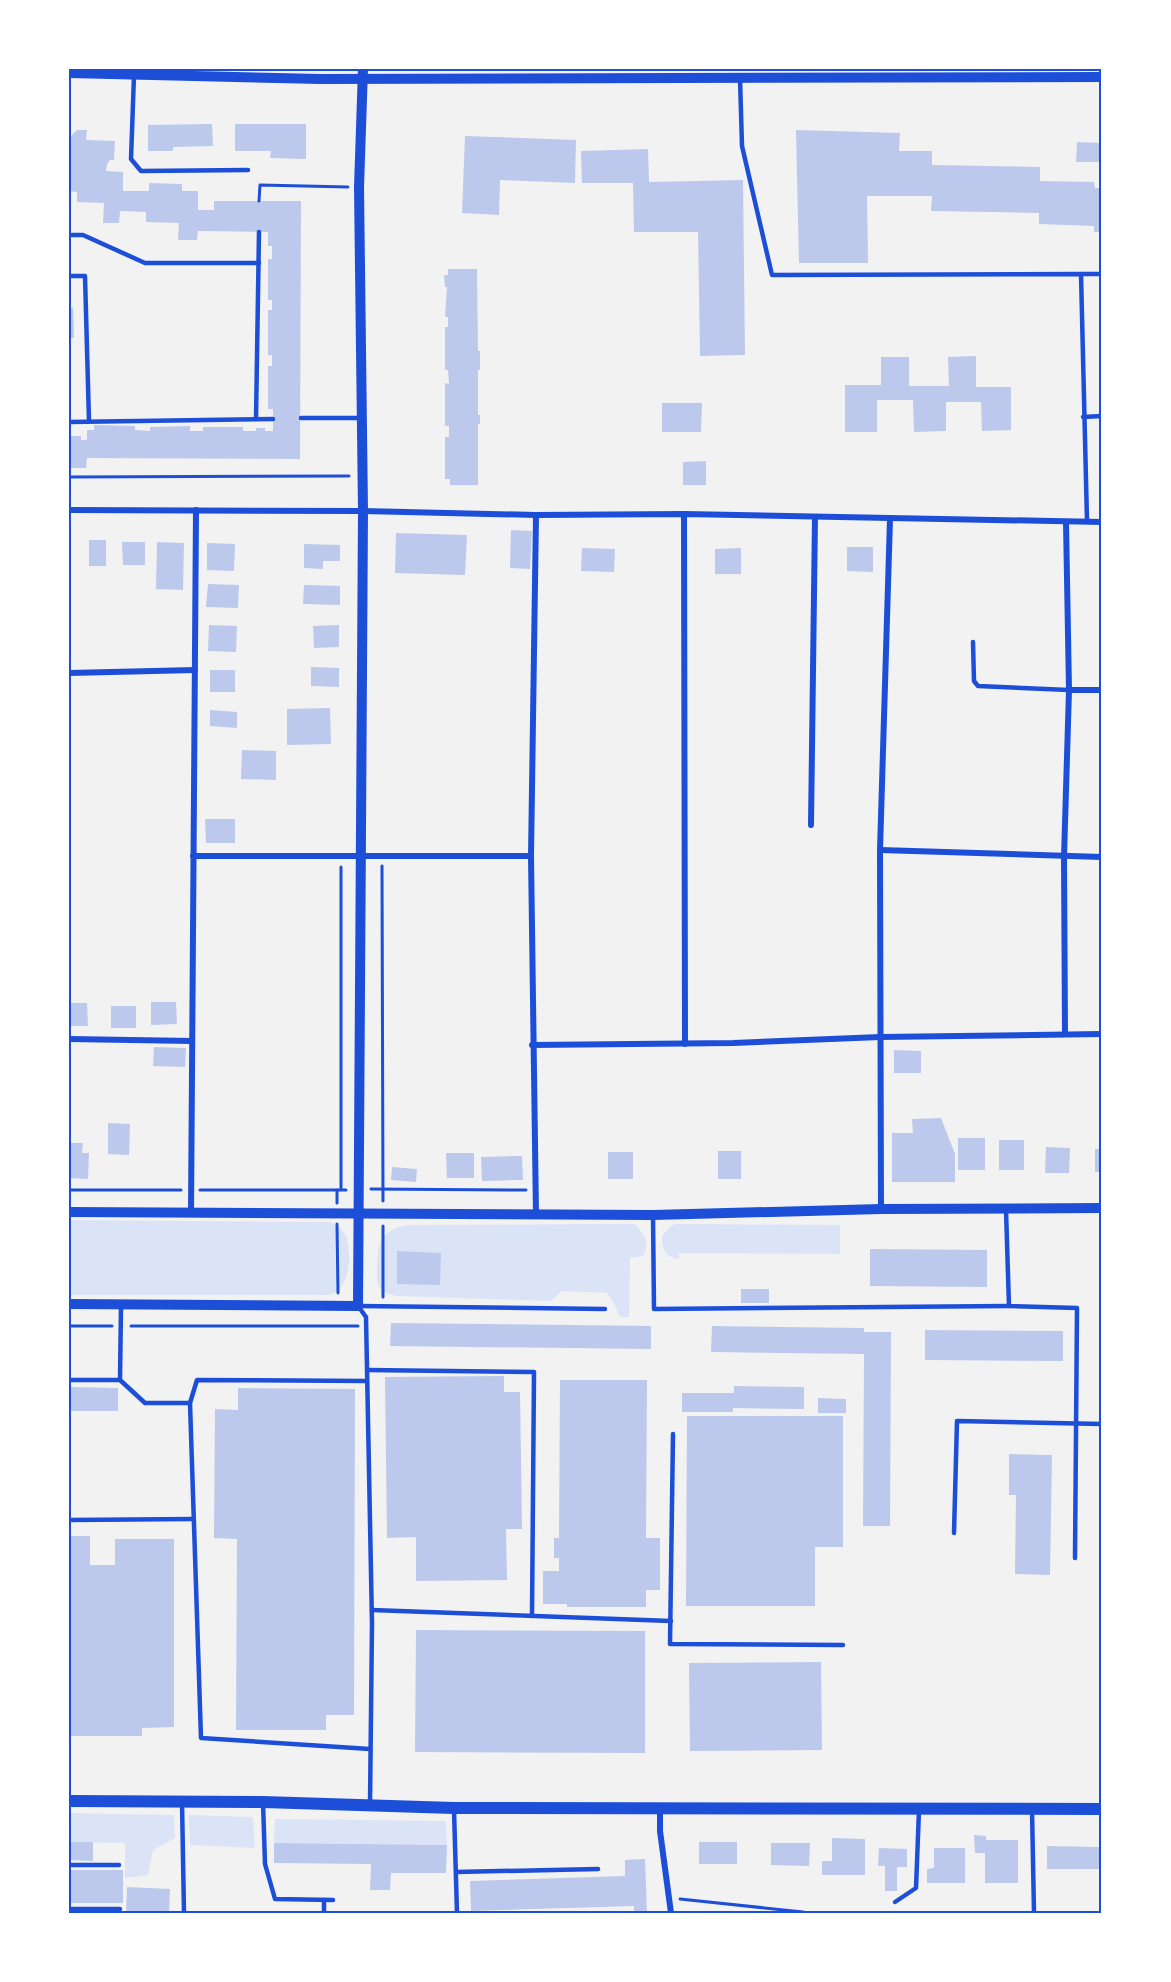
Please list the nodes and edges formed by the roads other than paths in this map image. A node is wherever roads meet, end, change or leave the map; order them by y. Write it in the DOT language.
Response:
graph roads {
  1 [pos="69,73"];
  2 [pos="363,74"];
  3 [pos="134,75"];
  4 [pos="1102,77"];
  5 [pos="740,78"];
  6 [pos="248,170"];
  7 [pos="259,232"];
  8 [pos="69,235"];
  9 [pos="259,263"];
  10 [pos="1081,274"];
  11 [pos="1102,274"];
  12 [pos="69,276"];
  13 [pos="1102,416"];
  14 [pos="1083,417"];
  15 [pos="301,418"];
  16 [pos="362,418"];
  17 [pos="256,419"];
  18 [pos="273,419"];
  19 [pos="89,421"];
  20 [pos="69,422"];
  21 [pos="69,510"];
  22 [pos="196,510"];
  23 [pos="363,511"];
  24 [pos="684,514"];
  25 [pos="536,515"];
  26 [pos="814,517"];
  27 [pos="890,519"];
  28 [pos="1087,521"];
  29 [pos="1066,522"];
  30 [pos="1102,522"];
  31 [pos="973,642"];
  32 [pos="195,670"];
  33 [pos="69,673"];
  34 [pos="1069,690"];
  35 [pos="1102,690"];
  36 [pos="811,825"];
  37 [pos="880,850"];
  38 [pos="362,855"];
  39 [pos="193,856"];
  40 [pos="531,856"];
  41 [pos="1064,857"];
  42 [pos="1102,857"];
  43 [pos="1065,1034"];
  44 [pos="1102,1034"];
  45 [pos="880,1037"];
  46 [pos="69,1039"];
  47 [pos="192,1041"];
  48 [pos="685,1044"];
  49 [pos="532,1045"];
  50 [pos="1102,1208"];
  51 [pos="881,1209"];
  52 [pos="1006,1210"];
  53 [pos="69,1212"];
  54 [pos="359,1212"];
  55 [pos="191,1213"];
  56 [pos="536,1215"];
  57 [pos="653,1215"];
  58 [pos="69,1305"];
  59 [pos="121,1305"];
  60 [pos="358,1306"];
  61 [pos="1009,1306"];
  62 [pos="605,1309"];
  63 [pos="367,1370"];
  64 [pos="69,1380"];
  65 [pos="120,1380"];
  66 [pos="367,1381"];
  67 [pos="190,1403"];
  68 [pos="1075,1424"];
  69 [pos="1102,1424"];
  70 [pos="673,1434"];
  71 [pos="194,1519"];
  72 [pos="69,1520"];
  73 [pos="954,1533"];
  74 [pos="1075,1558"];
  75 [pos="372,1610"];
  76 [pos="532,1616"];
  77 [pos="671,1621"];
  78 [pos="843,1645"];
  79 [pos="370,1749"];
  80 [pos="69,1801"];
  81 [pos="182,1802"];
  82 [pos="263,1802"];
  83 [pos="370,1804"];
  84 [pos="454,1808"];
  85 [pos="660,1808"];
  86 [pos="1032,1809"];
  87 [pos="1102,1809"];
  88 [pos="919,1810"];
  89 [pos="69,1865"];
  90 [pos="119,1865"];
  91 [pos="598,1869"];
  92 [pos="456,1872"];
  93 [pos="324,1900"];
  94 [pos="333,1900"];
  95 [pos="896,1902"];
  96 [pos="69,1909"];
  97 [pos="120,1909"];
  98 [pos="184,1913"];
  99 [pos="324,1913"];
  100 [pos="458,1913"];
  101 [pos="671,1913"];
  102 [pos="1034,1913"];
  1 -- 3 [label="street"];
  2 -- 3 [label="street"];
  2 -- 5 [label="street"];
  2 -- 16 [label="street"];
  3 -- 6 [label="lane"];
  4 -- 5 [label="street"];
  5 -- 10 [label="lane"];
  7 -- 9 [label="lane"];
  8 -- 9 [label="lane"];
  9 -- 17 [label="lane"];
  10 -- 11 [label="lane"];
  10 -- 14 [label="lane"];
  12 -- 19 [label="lane"];
  13 -- 14 [label="lane"];
  14 -- 28 [label="lane"];
  15 -- 16 [label="lane"];
  16 -- 23 [label="street"];
  17 -- 18 [label="lane"];
  17 -- 19 [label="lane"];
  19 -- 20 [label="lane"];
  21 -- 22 [label="street"];
  22 -- 23 [label="street"];
  22 -- 32 [label="street"];
  23 -- 25 [label="street"];
  23 -- 38 [label="street"];
  24 -- 25 [label="street"];
  24 -- 26 [label="street"];
  24 -- 48 [label="street"];
  25 -- 40 [label="street"];
  26 -- 27 [label="street"];
  26 -- 36 [label="street"];
  27 -- 29 [label="street"];
  27 -- 37 [label="street"];
  28 -- 29 [label="street"];
  28 -- 30 [label="street"];
  29 -- 34 [label="street"];
  31 -- 34 [label="lane"];
  32 -- 33 [label="street"];
  32 -- 39 [label="street"];
  34 -- 35 [label="street"];
  34 -- 41 [label="street"];
  37 -- 41 [label="street"];
  37 -- 45 [label="street"];
  38 -- 39 [label="street"];
  38 -- 40 [label="street"];
  38 -- 54 [label="street"];
  39 -- 47 [label="street"];
  40 -- 49 [label="street"];
  41 -- 42 [label="street"];
  41 -- 43 [label="street"];
  43 -- 44 [label="street"];
  43 -- 45 [label="street"];
  45 -- 48 [label="street"];
  45 -- 51 [label="street"];
  46 -- 47 [label="street"];
  47 -- 55 [label="street"];
  48 -- 49 [label="street"];
  49 -- 56 [label="street"];
  50 -- 52 [label="street"];
  51 -- 52 [label="street"];
  51 -- 57 [label="street"];
  52 -- 61 [label="lane"];
  53 -- 55 [label="street"];
  54 -- 55 [label="street"];
  54 -- 56 [label="street"];
  54 -- 60 [label="street"];
  56 -- 57 [label="street"];
  57 -- 61 [label="lane"];
  58 -- 59 [label="street"];
  59 -- 60 [label="street"];
  59 -- 65 [label="lane"];
  60 -- 62 [label="lane"];
  60 -- 63 [label="lane"];
  61 -- 68 [label="lane"];
  63 -- 66 [label="lane"];
  63 -- 76 [label="lane"];
  64 -- 65 [label="lane"];
  65 -- 67 [label="lane"];
  66 -- 67 [label="lane"];
  66 -- 75 [label="lane"];
  67 -- 71 [label="lane"];
  68 -- 69 [label="lane"];
  68 -- 73 [label="lane"];
  68 -- 74 [label="lane"];
  70 -- 77 [label="lane"];
  71 -- 72 [label="lane"];
  71 -- 79 [label="lane"];
  75 -- 76 [label="lane"];
  75 -- 79 [label="lane"];
  76 -- 77 [label="lane"];
  77 -- 78 [label="lane"];
  79 -- 83 [label="lane"];
  80 -- 81 [label="main road"];
  81 -- 82 [label="main road"];
  81 -- 98 [label="lane"];
  82 -- 83 [label="main road"];
  82 -- 93 [label="lane"];
  83 -- 84 [label="main road"];
  84 -- 85 [label="main road"];
  84 -- 92 [label="lane"];
  85 -- 88 [label="main road"];
  85 -- 101 [label="street"];
  86 -- 87 [label="main road"];
  86 -- 88 [label="main road"];
  86 -- 102 [label="lane"];
  88 -- 95 [label="lane"];
  89 -- 90 [label="lane"];
  91 -- 92 [label="lane"];
  92 -- 100 [label="lane"];
  93 -- 94 [label="lane"];
  93 -- 99 [label="lane"];
  96 -- 97 [label="lane"];
}
